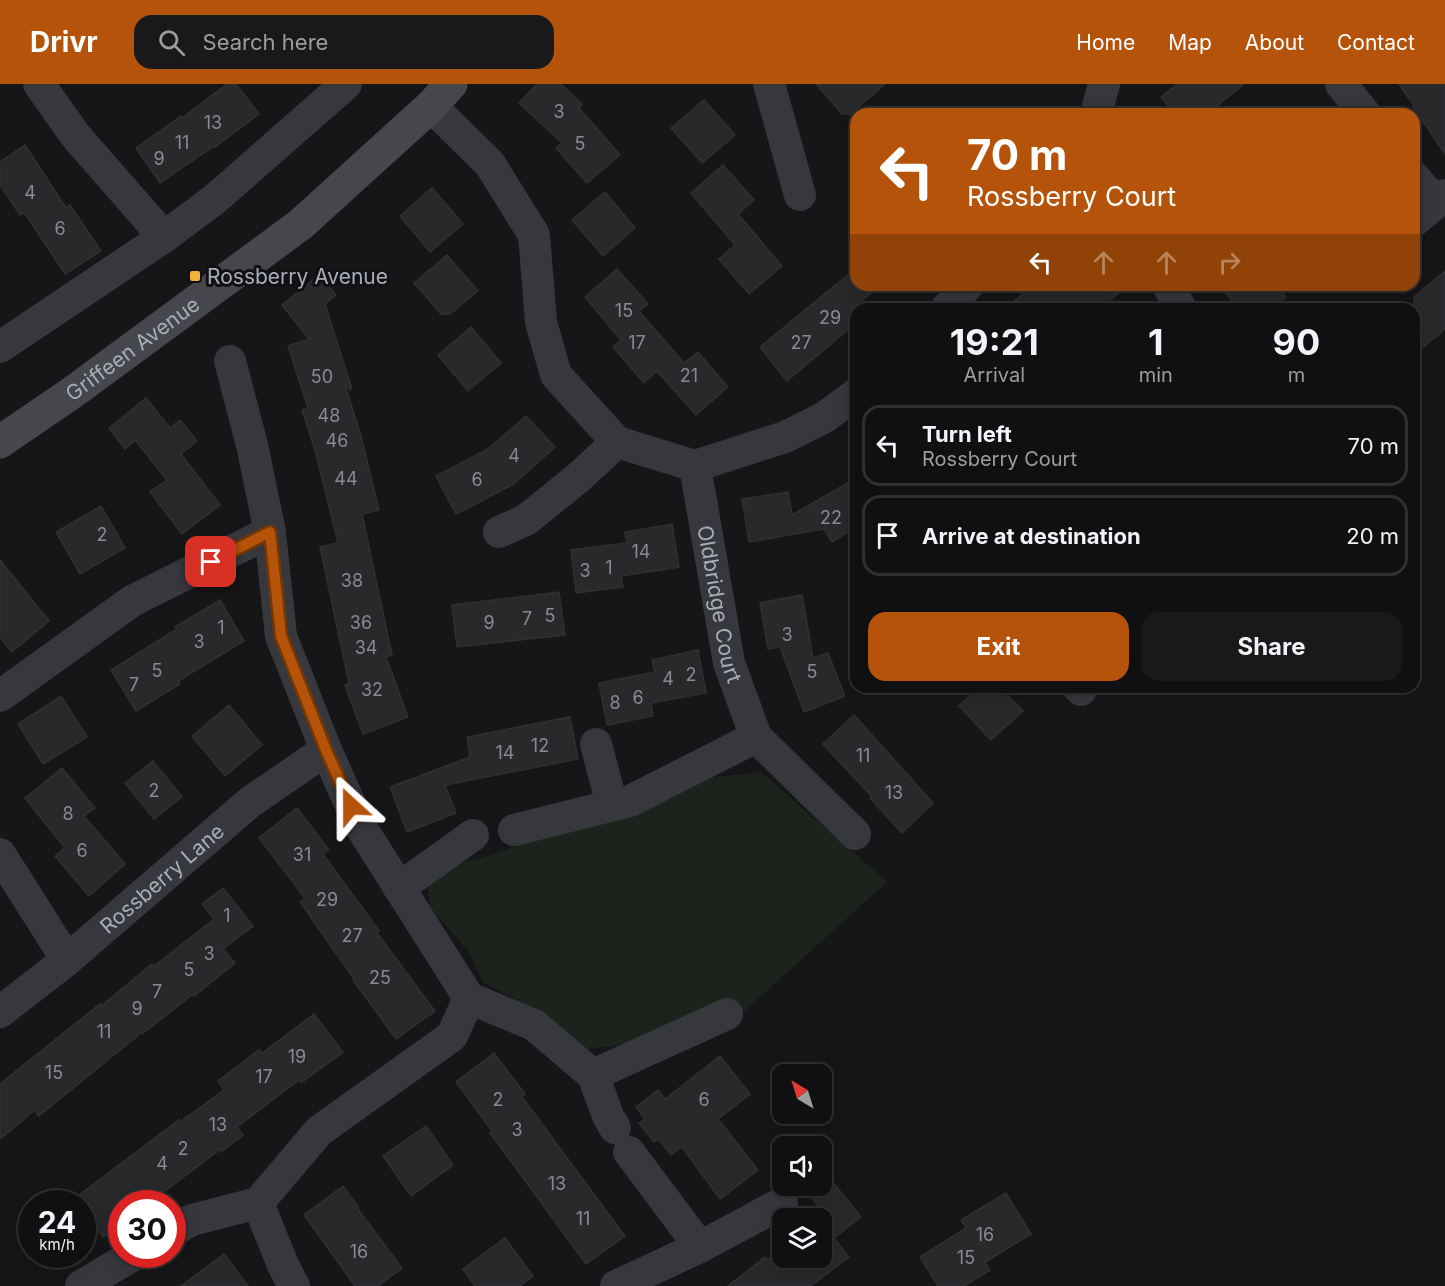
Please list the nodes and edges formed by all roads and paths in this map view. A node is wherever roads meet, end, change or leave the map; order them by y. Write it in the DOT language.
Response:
graph roads {
  1 [pos="39,84"];
  2 [pos="346,84"];
  3 [pos="769,84"];
  4 [pos="1104,84"];
  5 [pos="1341,84"];
  6 [pos="441,95"];
  7 [pos="1098,108"];
  8 [pos="1360,108"];
  9 [pos="1420,187"];
  10 [pos="800,195"];
  11 [pos="1432,206"];
  12 [pos="164,237"];
  13 [pos="962,291"];
  14 [pos="952,303"];
  15 [pos="0,347"];
  16 [pos="230,361"];
  17 [pos="850,398"];
  18 [pos="0,442"];
  19 [pos="617,442"];
  20 [pos="695,466"];
  21 [pos="270,532"];
  22 [pos="499,532"];
  23 [pos="0,696"];
  24 [pos="756,737"];
  25 [pos="596,744"];
  26 [pos="326,750"];
  27 [pos="612,806"];
  28 [pos="514,830"];
  29 [pos="855,834"];
  30 [pos="473,835"];
  31 [pos="0,854"];
  32 [pos="399,888"];
  33 [pos="67,960"];
  34 [pos="469,998"];
  35 [pos="0,1012"];
  36 [pos="727,1014"];
  37 [pos="593,1075"];
  38 [pos="258,1203"];
  39 [pos="782,1203"];
  40 [pos="186,1223"];
  41 [pos="700,1247"];
  42 [pos="111,1268"];
  43 [pos="81,1286"];
  44 [pos="294,1286"];
  45 [pos="616,1286"];
  1 -- 12 [label="street"];
  2 -- 12 [label="street"];
  3 -- 10 [label="street"];
  4 -- 7 [label="street"];
  5 -- 8 [label="street"];
  6 -- 18 [label="street, Griffeen Avenue"];
  6 -- 19 [label="street"];
  9 -- 11 [label="street"];
  12 -- 15 [label="street"];
  13 -- 14 [label="street"];
  16 -- 21 [label="street"];
  17 -- 20 [label="street"];
  19 -- 20 [label="street"];
  19 -- 22 [label="street"];
  20 -- 24 [label="street, Oldbridge Court"];
  21 -- 23 [label="street"];
  21 -- 26 [label="street"];
  24 -- 27 [label="street"];
  24 -- 29 [label="street, Oldbridge Court"];
  25 -- 27 [label="street"];
  26 -- 32 [label="street"];
  26 -- 33 [label="street, Rossberry Lane"];
  27 -- 28 [label="street"];
  30 -- 32 [label="street"];
  31 -- 33 [label="street"];
  32 -- 34 [label="street"];
  33 -- 35 [label="street, Rossberry Lane"];
  34 -- 37 [label="street"];
  34 -- 38 [label="street"];
  36 -- 37 [label="street"];
  37 -- 41 [label="street"];
  38 -- 40 [label="street"];
  38 -- 44 [label="street"];
  39 -- 41 [label="street"];
  41 -- 45 [label="street"];
  42 -- 43 [label="street"];
}
